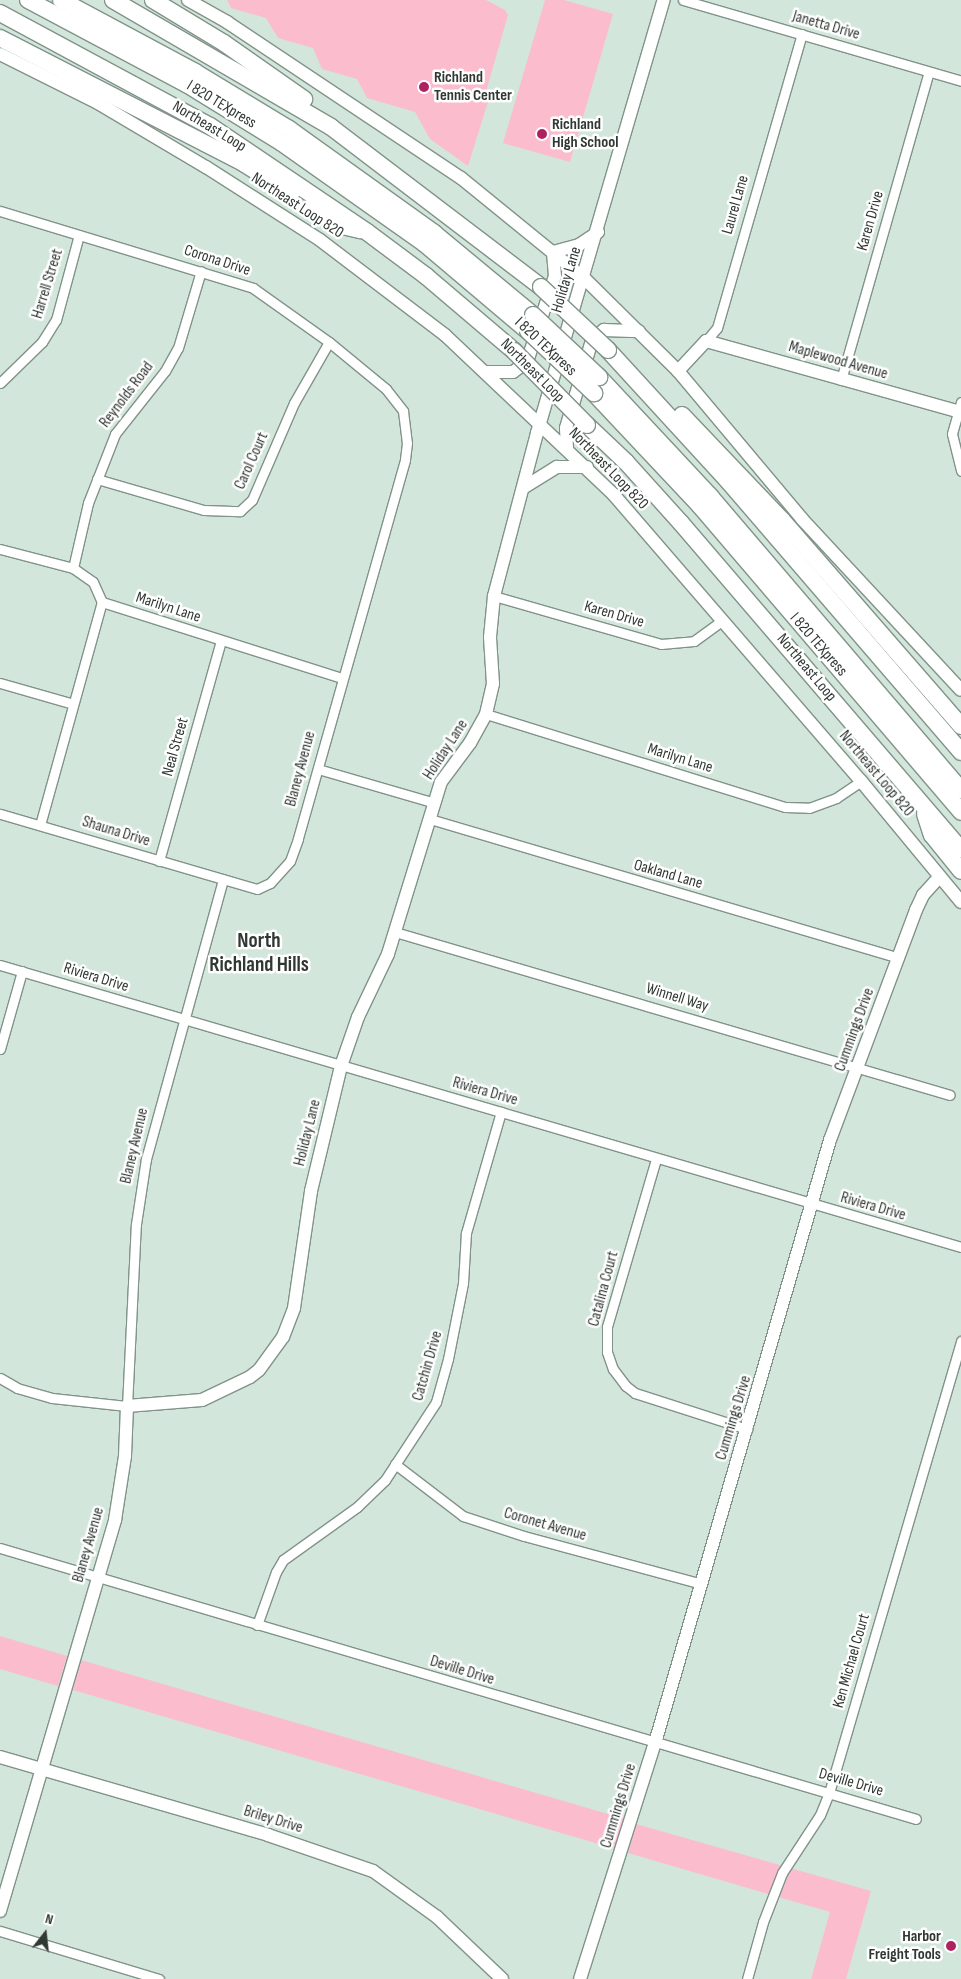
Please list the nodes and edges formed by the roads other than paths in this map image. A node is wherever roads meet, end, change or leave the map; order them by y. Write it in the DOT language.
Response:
graph roads {
  1 [pos="28,0"];
  2 [pos="60,0"];
  3 [pos="113,0"];
  4 [pos="153,0"];
  5 [pos="188,0"];
  6 [pos="664,0"];
  7 [pos="683,0"];
  8 [pos="200,3"];
  9 [pos="0,13"];
  10 [pos="802,34"];
  11 [pos="0,38"];
  12 [pos="1,58"];
  13 [pos="929,72"];
  14 [pos="961,81"];
  15 [pos="331,127"];
  16 [pos="0,211"];
  17 [pos="367,232"];
  18 [pos="598,232"];
  19 [pos="79,235"];
  20 [pos="553,252"];
  21 [pos="201,271"];
  22 [pos="584,278"];
  23 [pos="531,323"];
  24 [pos="639,330"];
  25 [pos="706,341"];
  26 [pos="329,342"];
  27 [pos="608,350"];
  28 [pos="678,371"];
  29 [pos="487,372"];
  30 [pos="841,380"];
  31 [pos="0,383"];
  32 [pos="960,408"];
  33 [pos="540,422"];
  34 [pos="567,448"];
  35 [pos="406,455"];
  36 [pos="587,467"];
  37 [pos="961,470"];
  38 [pos="96,478"];
  39 [pos="523,488"];
  40 [pos="0,549"];
  41 [pos="73,568"];
  42 [pos="494,596"];
  43 [pos="102,602"];
  44 [pos="722,621"];
  45 [pos="221,641"];
  46 [pos="342,678"];
  47 [pos="0,682"];
  48 [pos="960,686"];
  49 [pos="73,704"];
  50 [pos="486,714"];
  51 [pos="961,726"];
  52 [pos="961,752"];
  53 [pos="318,769"];
  54 [pos="861,780"];
  55 [pos="961,790"];
  56 [pos="435,803"];
  57 [pos="923,807"];
  58 [pos="961,812"];
  59 [pos="0,814"];
  60 [pos="430,819"];
  61 [pos="40,825"];
  62 [pos="961,850"];
  63 [pos="159,861"];
  64 [pos="961,871"];
  65 [pos="940,876"];
  66 [pos="223,880"];
  67 [pos="961,902"];
  68 [pos="395,932"];
  69 [pos="899,958"];
  70 [pos="0,965"];
  71 [pos="22,971"];
  72 [pos="186,1021"];
  73 [pos="0,1049"];
  74 [pos="341,1066"];
  75 [pos="859,1068"];
  76 [pos="950,1095"];
  77 [pos="501,1112"];
  78 [pos="656,1159"];
  79 [pos="812,1205"];
  80 [pos="961,1247"];
  81 [pos="961,1341"];
  82 [pos="0,1378"];
  83 [pos="127,1406"];
  84 [pos="748,1429"];
  85 [pos="395,1464"];
  86 [pos="0,1548"];
  87 [pos="97,1577"];
  88 [pos="702,1584"];
  89 [pos="257,1625"];
  90 [pos="655,1743"];
  91 [pos="0,1757"];
  92 [pos="41,1769"];
  93 [pos="829,1792"];
  94 [pos="916,1819"];
  95 [pos="0,1911"];
  96 [pos="0,1931"];
  97 [pos="159,1979"];
  98 [pos="502,1979"];
  99 [pos="580,1979"];
  100 [pos="747,1979"];
  1 -- 23 [label="highway, I 820 TEXpress"];
  2 -- 23 [label="highway, I 820 TEXpress"];
  3 -- 15 [label="highway"];
  4 -- 15 [label="highway"];
  5 -- 8 [label="street"];
  6 -- 18 [label="street, Holiday Lane"];
  7 -- 10 [label="street, Janetta Drive"];
  8 -- 20 [label="street"];
  9 -- 17 [label="highway, Northeast Loop"];
  10 -- 13 [label="street, Janetta Drive"];
  10 -- 25 [label="street, Laurel Lane"];
  11 -- 17 [label="highway"];
  12 -- 29 [label="street, Northeast Loop 820"];
  13 -- 14 [label="street, Janetta Drive"];
  13 -- 30 [label="street, Karen Drive"];
  15 -- 27 [label="highway, bridge"];
  16 -- 19 [label="street, Corona Drive"];
  17 -- 57 [label="highway, Northeast Loop, bridge"];
  18 -- 20 [label="street"];
  18 -- 22 [label="street, Holiday Lane"];
  19 -- 21 [label="street, Corona Drive"];
  19 -- 31 [label="street, Harrell Street"];
  20 -- 22 [label="street"];
  20 -- 29 [label="street"];
  21 -- 26 [label="street, Corona Drive"];
  21 -- 38 [label="street, Reynolds Road"];
  22 -- 24 [label="street"];
  22 -- 33 [label="street, Holiday Lane"];
  23 -- 55 [label="highway, I 820 TEXpress, bridge"];
  23 -- 58 [label="highway, I 820 TEXpress, bridge"];
  24 -- 28 [label="street"];
  24 -- 34 [label="street"];
  25 -- 28 [label="street, Laurel Lane"];
  25 -- 30 [label="street, Maplewood Avenue"];
  26 -- 35 [label="street, Corona Drive"];
  26 -- 38 [label="street, Carol Court"];
  27 -- 51 [label="highway"];
  27 -- 52 [label="highway"];
  28 -- 48 [label="street"];
  29 -- 33 [label="street, Northeast Loop 820"];
  30 -- 32 [label="street, Maplewood Avenue"];
  32 -- 37 [label="street"];
  33 -- 34 [label="street, Northeast Loop 820"];
  33 -- 39 [label="street, Holiday Lane"];
  34 -- 36 [label="street, Northeast Loop 820"];
  35 -- 46 [label="street, Blaney Avenue"];
  36 -- 39 [label="street"];
  36 -- 44 [label="street, Northeast Loop 820"];
  38 -- 41 [label="street, Reynolds Road"];
  39 -- 42 [label="street, Holiday Lane"];
  40 -- 41 [label="street"];
  41 -- 43 [label="street"];
  42 -- 44 [label="street, Karen Drive"];
  42 -- 50 [label="street, Holiday Lane"];
  43 -- 45 [label="street, Marilyn Lane"];
  43 -- 49 [label="street"];
  44 -- 54 [label="street, Northeast Loop 820"];
  45 -- 46 [label="street, Marilyn Lane"];
  45 -- 63 [label="street, Neal Street"];
  46 -- 53 [label="street, Blaney Avenue"];
  47 -- 49 [label="street"];
  49 -- 61 [label="street"];
  50 -- 54 [label="street, Marilyn Lane"];
  50 -- 56 [label="street, Holiday Lane"];
  53 -- 56 [label="street"];
  53 -- 66 [label="street, Blaney Avenue"];
  54 -- 65 [label="street, Northeast Loop 820"];
  56 -- 60 [label="street, Holiday Lane"];
  57 -- 62 [label="highway, Northeast Loop"];
  57 -- 64 [label="highway"];
  59 -- 61 [label="street, Shauna Drive"];
  60 -- 68 [label="street, Holiday Lane"];
  60 -- 69 [label="street, Oakland Lane"];
  61 -- 63 [label="street, Shauna Drive"];
  63 -- 66 [label="street, Shauna Drive"];
  65 -- 67 [label="street, Northeast Loop 820"];
  65 -- 69 [label="street, Cummings Drive"];
  66 -- 72 [label="street, Blaney Avenue"];
  68 -- 74 [label="street, Holiday Lane"];
  68 -- 75 [label="street, Winnell Way"];
  69 -- 75 [label="street, Cummings Drive"];
  70 -- 71 [label="street, Riviera Drive"];
  71 -- 72 [label="street, Riviera Drive"];
  71 -- 73 [label="street"];
  72 -- 74 [label="street, Riviera Drive"];
  72 -- 83 [label="street, Blaney Avenue"];
  74 -- 77 [label="street, Riviera Drive"];
  74 -- 83 [label="street, Holiday Lane"];
  75 -- 76 [label="street, Winnell Way"];
  75 -- 79 [label="street, Cummings Drive"];
  77 -- 78 [label="street, Riviera Drive"];
  77 -- 85 [label="street, Catchin Drive"];
  78 -- 79 [label="street, Riviera Drive"];
  78 -- 84 [label="street, Catalina Court"];
  79 -- 80 [label="street, Riviera Drive"];
  79 -- 84 [label="street, Cummings Drive"];
  81 -- 93 [label="street, Ken Michael Court"];
  82 -- 83 [label="street"];
  83 -- 87 [label="street, Blaney Avenue"];
  84 -- 88 [label="street, Cummings Drive"];
  85 -- 88 [label="street, Coronet Avenue"];
  85 -- 89 [label="street, Catchin Drive"];
  86 -- 87 [label="street, Deville Drive"];
  87 -- 89 [label="street, Deville Drive"];
  87 -- 92 [label="street, Blaney Avenue"];
  88 -- 90 [label="street, Cummings Drive"];
  89 -- 90 [label="street, Deville Drive"];
  90 -- 93 [label="street, Deville Drive"];
  90 -- 99 [label="street, Cummings Drive"];
  91 -- 92 [label="street, Briley Drive"];
  92 -- 95 [label="street, Blaney Avenue"];
  92 -- 98 [label="street, Briley Drive"];
  93 -- 94 [label="street, Deville Drive"];
  93 -- 100 [label="street, Ken Michael Court"];
  96 -- 97 [label="street"];
}
